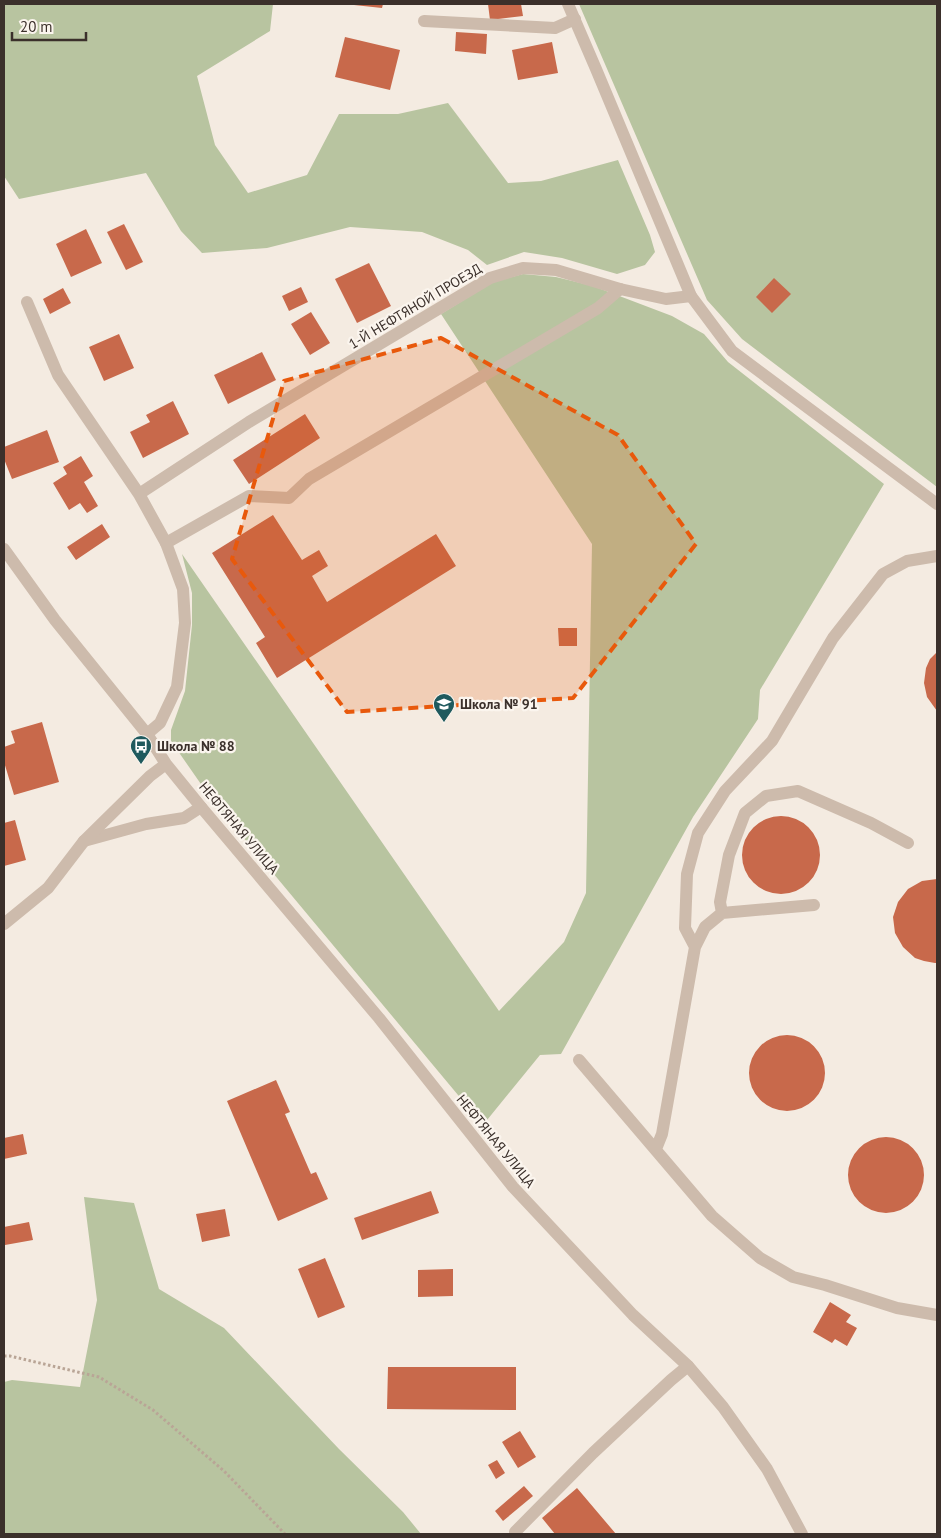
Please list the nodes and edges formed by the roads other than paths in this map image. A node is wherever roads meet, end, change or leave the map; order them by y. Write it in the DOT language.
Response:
graph roads {
  1 [pos="568,4"];
  2 [pos="574,19"];
  3 [pos="424,21"];
  4 [pos="620,289"];
  5 [pos="692,296"];
  6 [pos="27,302"];
  7 [pos="139,494"];
  8 [pos="937,504"];
  9 [pos="166,543"];
  10 [pos="4,549"];
  11 [pos="937,556"];
  12 [pos="147,734"];
  13 [pos="166,764"];
  14 [pos="200,807"];
  15 [pos="84,841"];
  16 [pos="908,843"];
  17 [pos="814,905"];
  18 [pos="722,913"];
  19 [pos="4,924"];
  20 [pos="695,947"];
  21 [pos="579,1060"];
  22 [pos="656,1149"];
  23 [pos="937,1315"];
  24 [pos="688,1366"];
  25 [pos="515,1532"];
  26 [pos="802,1534"];
  1 -- 2 [label="street"];
  2 -- 3 [label="street"];
  2 -- 5 [label="street"];
  4 -- 5 [label="street, 1-Й НЕФТЯНОЙ ПРОЕЗД"];
  4 -- 7 [label="street, 1-Й НЕФТЯНОЙ ПРОЕЗД"];
  4 -- 9 [label="street"];
  5 -- 8 [label="street"];
  6 -- 7 [label="street"];
  7 -- 9 [label="street"];
  9 -- 12 [label="street"];
  10 -- 12 [label="street, НЕФТЯНАЯ УЛИЦА"];
  11 -- 20 [label="street"];
  12 -- 13 [label="street, НЕФТЯНАЯ УЛИЦА"];
  13 -- 14 [label="street, НЕФТЯНАЯ УЛИЦА"];
  13 -- 15 [label="street"];
  14 -- 15 [label="street"];
  14 -- 24 [label="street, НЕФТЯНАЯ УЛИЦА"];
  15 -- 19 [label="street"];
  16 -- 18 [label="street"];
  17 -- 18 [label="street"];
  18 -- 20 [label="street"];
  20 -- 22 [label="street"];
  21 -- 22 [label="street"];
  22 -- 23 [label="street"];
  24 -- 25 [label="street"];
  24 -- 26 [label="street, НЕФТЯНАЯ УЛИЦА"];
}
